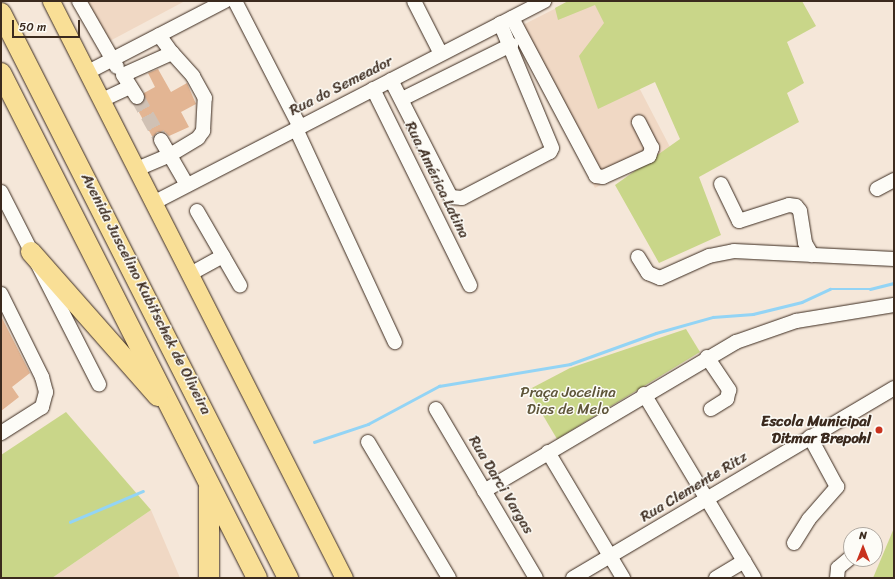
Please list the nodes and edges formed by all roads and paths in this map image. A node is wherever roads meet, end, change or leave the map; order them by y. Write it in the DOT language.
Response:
graph roads {
  1 [pos="51,1"];
  2 [pos="79,1"];
  3 [pos="225,1"];
  4 [pos="235,1"];
  5 [pos="414,1"];
  6 [pos="544,1"];
  7 [pos="1,13"];
  8 [pos="506,20"];
  9 [pos="159,35"];
  10 [pos="511,45"];
  11 [pos="172,53"];
  12 [pos="441,54"];
  13 [pos="111,60"];
  14 [pos="88,72"];
  15 [pos="1,73"];
  16 [pos="391,80"];
  17 [pos="130,86"];
  18 [pos="374,89"];
  19 [pos="402,99"];
  20 [pos="102,100"];
  21 [pos="639,122"];
  22 [pos="298,128"];
  23 [pos="162,140"];
  24 [pos="170,155"];
  25 [pos="137,169"];
  26 [pos="894,180"];
  27 [pos="721,184"];
  28 [pos="187,185"];
  29 [pos="877,189"];
  30 [pos="2,196"];
  31 [pos="155,202"];
  32 [pos="197,211"];
  33 [pos="31,252"];
  34 [pos="812,255"];
  35 [pos="223,256"];
  36 [pos="638,256"];
  37 [pos="894,259"];
  38 [pos="192,273"];
  39 [pos="470,285"];
  40 [pos="240,286"];
  41 [pos="1,294"];
  42 [pos="894,305"];
  43 [pos="395,342"];
  44 [pos="708,357"];
  45 [pos="99,384"];
  46 [pos="894,388"];
  47 [pos="644,394"];
  48 [pos="436,409"];
  49 [pos="711,409"];
  50 [pos="179,420"];
  51 [pos="1,433"];
  52 [pos="810,437"];
  53 [pos="368,442"];
  54 [pos="548,452"];
  55 [pos="210,481"];
  56 [pos="484,491"];
  57 [pos="707,499"];
  58 [pos="794,543"];
  59 [pos="610,556"];
  60 [pos="744,561"];
  61 [pos="843,564"];
  62 [pos="253,574"];
  63 [pos="209,578"];
  64 [pos="288,578"];
  65 [pos="344,578"];
  66 [pos="449,578"];
  67 [pos="536,578"];
  68 [pos="572,578"];
  69 [pos="623,578"];
  70 [pos="716,578"];
  71 [pos="754,578"];
  72 [pos="837,578"];
  1 -- 14 [label="main road"];
  2 -- 13 [label="street"];
  3 -- 9 [label="street"];
  4 -- 22 [label="street"];
  5 -- 12 [label="street"];
  6 -- 8 [label="street, Rua do Semeador"];
  7 -- 64 [label="highway, Avenida Juscelino Kubitschek de Oliveira"];
  8 -- 10 [label="street"];
  8 -- 12 [label="street, Rua do Semeador"];
  8 -- 21 [label="street"];
  9 -- 11 [label="street"];
  9 -- 13 [label="street"];
  10 -- 19 [label="street"];
  10 -- 19 [label="street"];
  11 -- 17 [label="street"];
  11 -- 24 [label="street"];
  12 -- 16 [label="street, Rua do Semeador"];
  13 -- 14 [label="street"];
  13 -- 17 [label="street"];
  14 -- 20 [label="main road"];
  15 -- 50 [label="highway, Avenida Juscelino Kubitschek de Oliveira"];
  16 -- 18 [label="street, Rua do Semeador"];
  16 -- 19 [label="street"];
  17 -- 20 [label="street"];
  18 -- 22 [label="street, Rua do Semeador"];
  18 -- 39 [label="street, Rua América Latina"];
  20 -- 25 [label="main road"];
  22 -- 28 [label="street, Rua do Semeador"];
  22 -- 43 [label="street"];
  23 -- 24 [label="street"];
  24 -- 25 [label="street"];
  24 -- 28 [label="street"];
  25 -- 31 [label="main road"];
  26 -- 29 [label="street"];
  27 -- 34 [label="street"];
  28 -- 31 [label="street, Rua do Semeador"];
  30 -- 33 [label="street"];
  31 -- 38 [label="main road"];
  32 -- 35 [label="street"];
  33 -- 45 [label="street"];
  33 -- 50 [label="highway"];
  34 -- 36 [label="street"];
  34 -- 37 [label="street"];
  35 -- 38 [label="street"];
  35 -- 40 [label="street"];
  38 -- 65 [label="main road"];
  41 -- 51 [label="street"];
  42 -- 44 [label="street"];
  44 -- 47 [label="street"];
  44 -- 49 [label="street"];
  46 -- 52 [label="street, Rua Clemente Ritz"];
  47 -- 54 [label="street"];
  47 -- 57 [label="street"];
  48 -- 56 [label="street, Rua Darci Vargas"];
  50 -- 55 [label="highway, Avenida Juscelino Kubitschek de Oliveira"];
  52 -- 57 [label="street, Rua Clemente Ritz"];
  52 -- 58 [label="street"];
  53 -- 66 [label="street"];
  54 -- 56 [label="street"];
  54 -- 59 [label="street"];
  55 -- 62 [label="highway, Avenida Juscelino Kubitschek de Oliveira"];
  55 -- 63 [label="highway"];
  56 -- 67 [label="street, Rua Darci Vargas"];
  57 -- 59 [label="street, Rua Clemente Ritz"];
  57 -- 60 [label="street"];
  59 -- 68 [label="street, Rua Clemente Ritz"];
  59 -- 69 [label="street"];
  60 -- 70 [label="street"];
  60 -- 71 [label="street"];
  61 -- 72 [label="street"];
}
